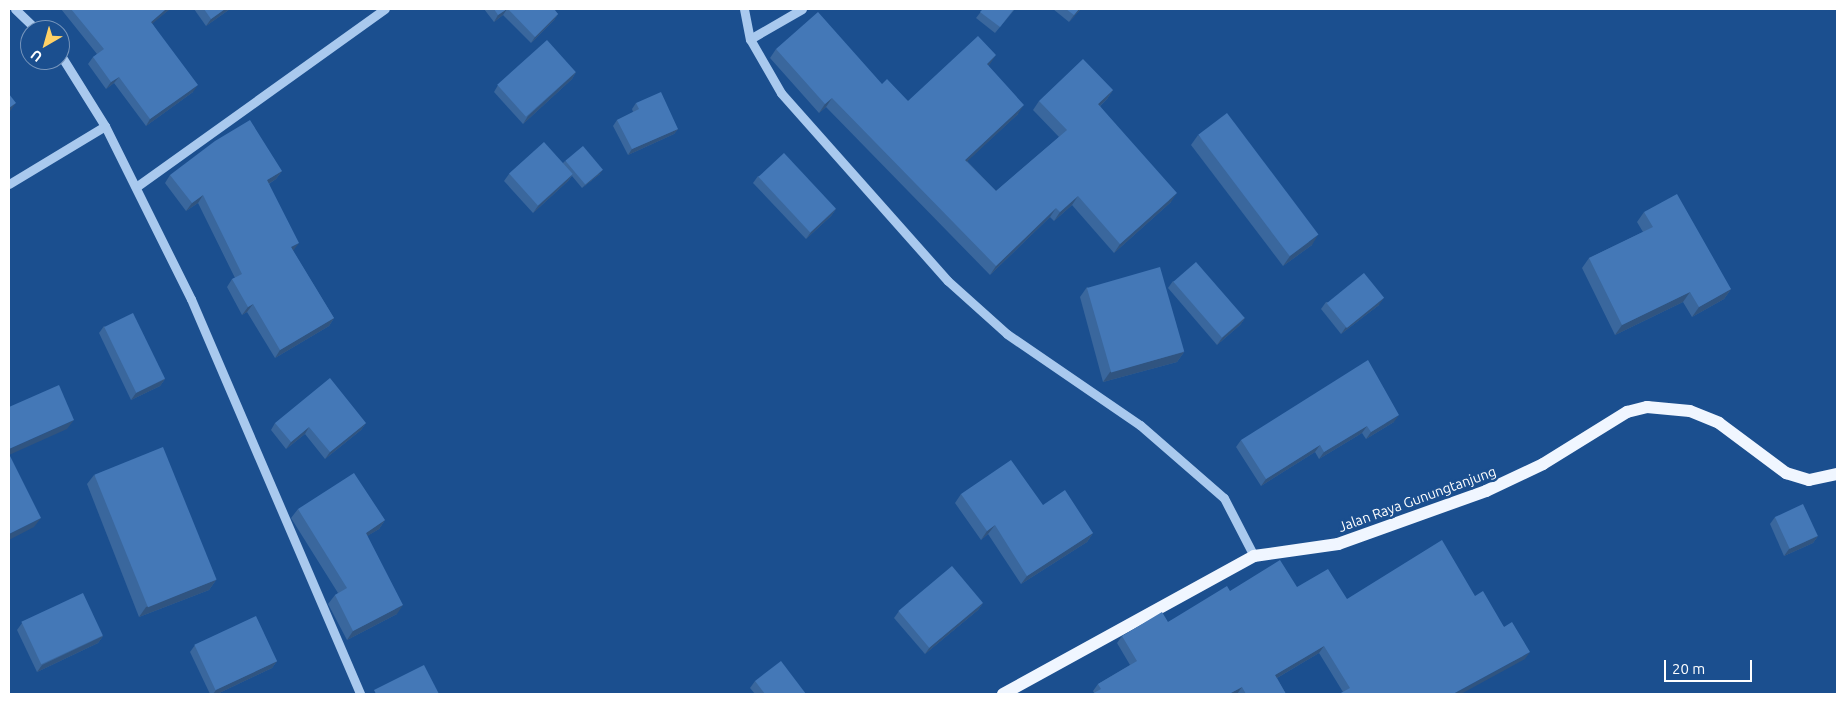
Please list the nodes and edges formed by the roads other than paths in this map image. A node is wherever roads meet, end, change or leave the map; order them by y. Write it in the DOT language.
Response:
graph roads {
  1 [pos="15,9"];
  2 [pos="385,9"];
  3 [pos="744,9"];
  4 [pos="802,9"];
  5 [pos="27,20"];
  6 [pos="750,39"];
  7 [pos="70,70"];
  8 [pos="105,126"];
  9 [pos="9,184"];
  10 [pos="136,187"];
  11 [pos="1837,474"];
  12 [pos="1254,556"];
  13 [pos="360,694"];
  14 [pos="1002,694"];
  1 -- 5 [label="street"];
  2 -- 10 [label="street"];
  3 -- 6 [label="street"];
  4 -- 6 [label="street"];
  6 -- 12 [label="street"];
  7 -- 8 [label="street"];
  8 -- 9 [label="street"];
  8 -- 10 [label="street"];
  10 -- 13 [label="street"];
  11 -- 12 [label="main road, Jalan Raya Gunungtanjung"];
  12 -- 14 [label="main road, Jalan Raya Gunungtanjung"];
}
